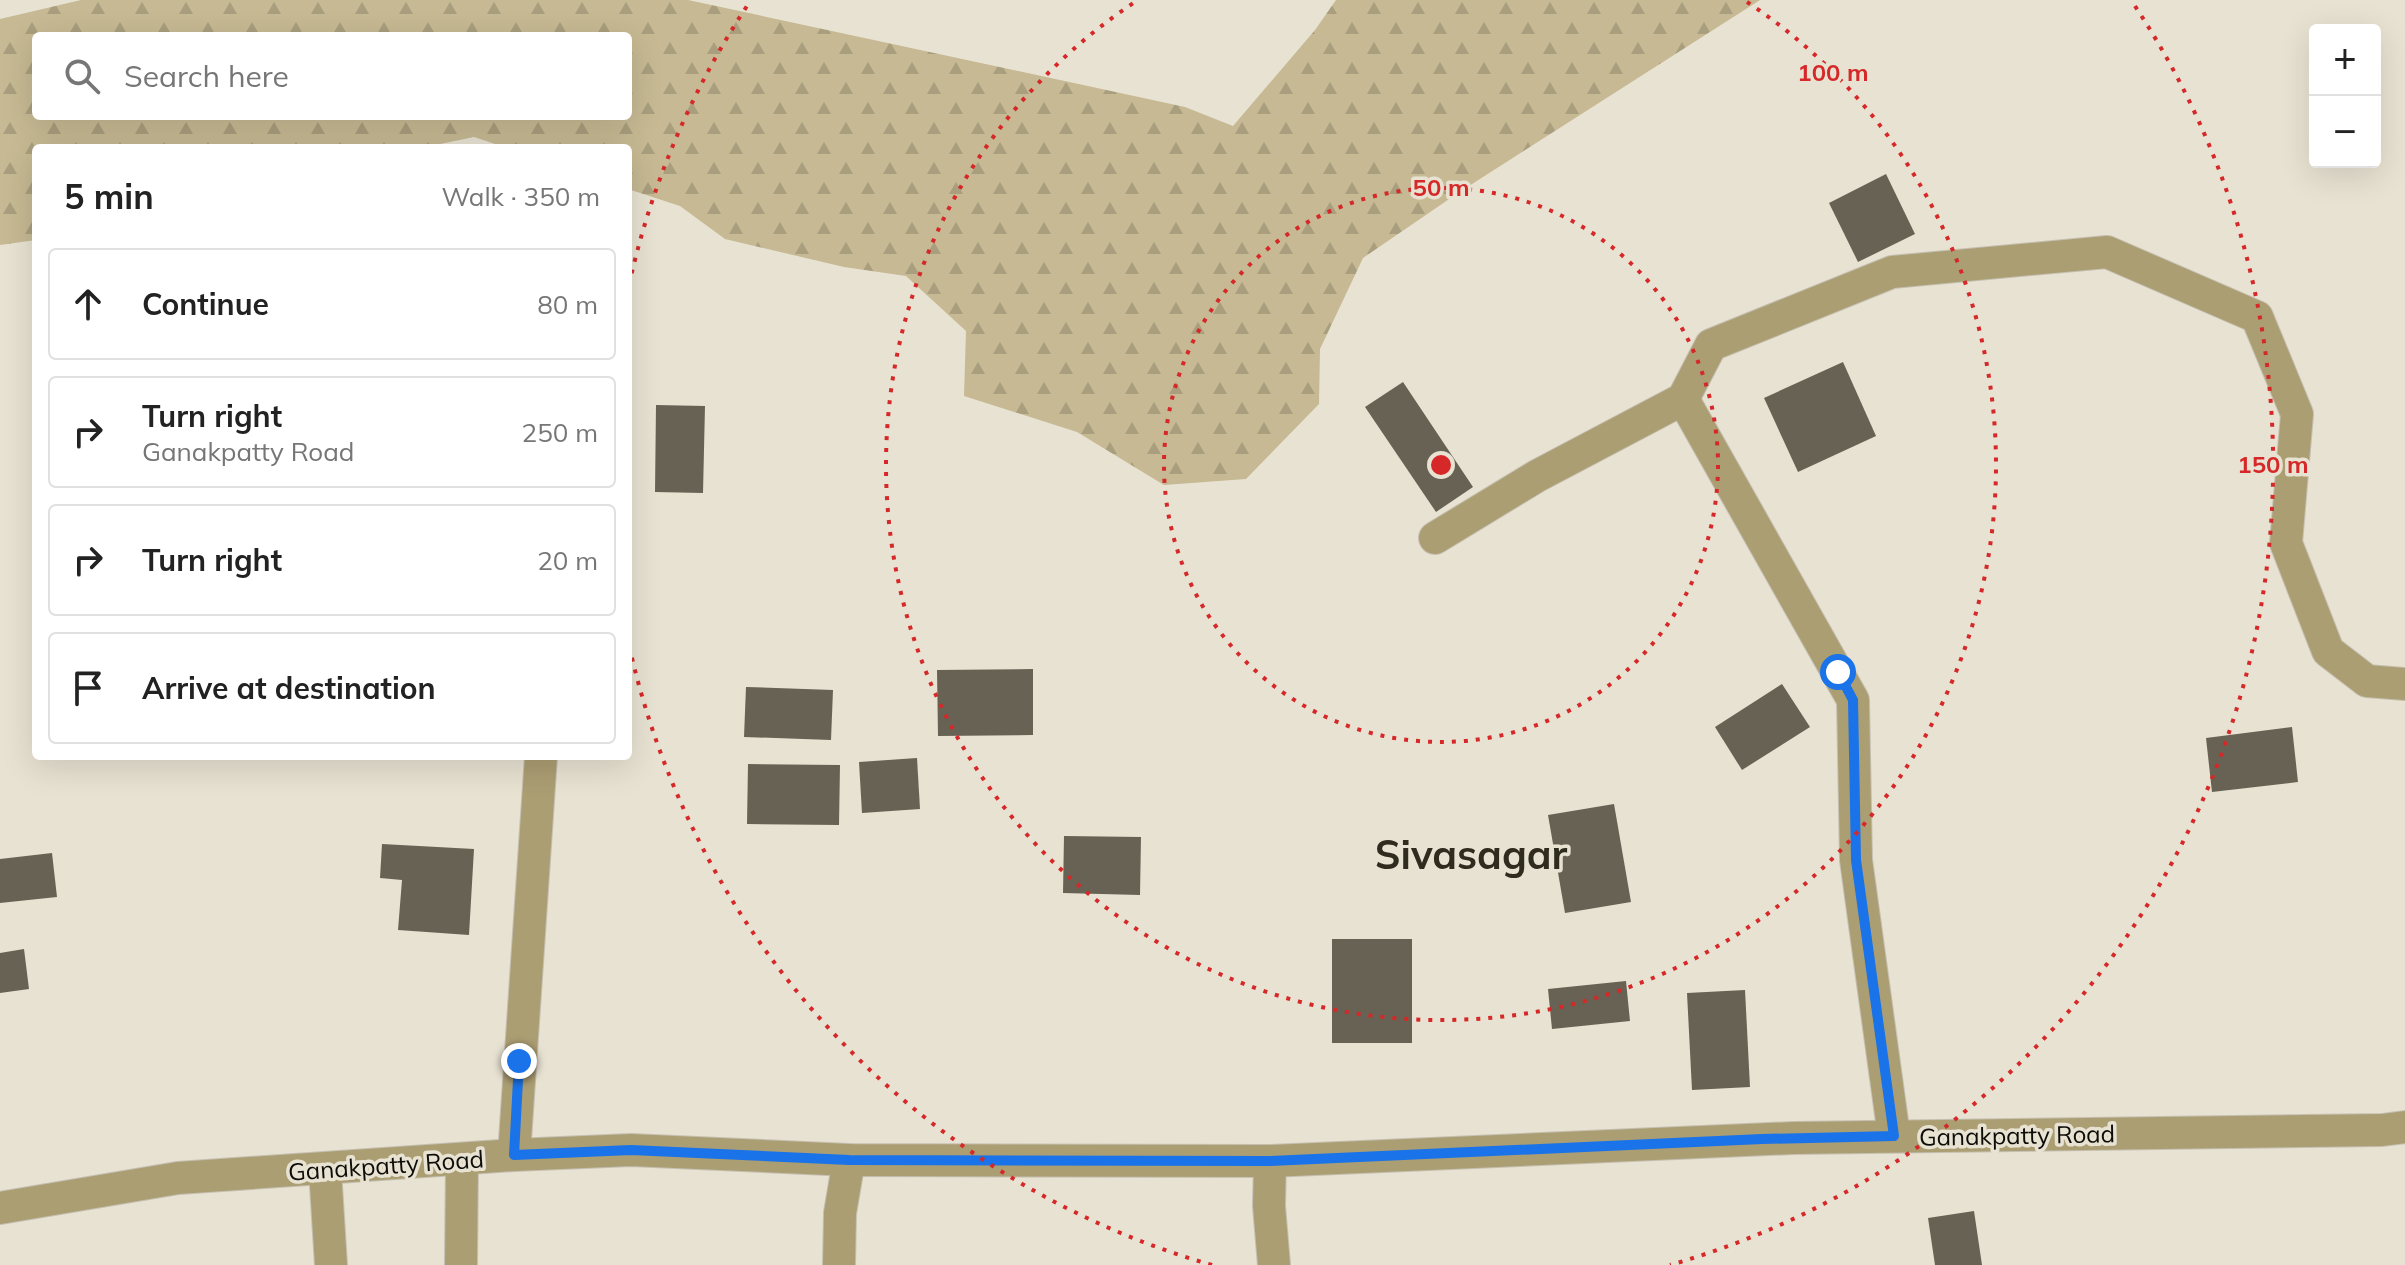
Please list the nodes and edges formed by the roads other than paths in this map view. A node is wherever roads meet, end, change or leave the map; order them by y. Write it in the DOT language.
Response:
graph roads {
  1 [pos="1683,399"];
  2 [pos="1435,538"];
  3 [pos="2405,684"];
  4 [pos="541,760"];
  5 [pos="2405,1127"];
  6 [pos="1894,1136"];
  7 [pos="514,1155"];
  8 [pos="462,1160"];
  9 [pos="849,1160"];
  10 [pos="1270,1161"];
  11 [pos="325,1170"];
  12 [pos="0,1208"];
  13 [pos="331,1265"];
  14 [pos="461,1265"];
  15 [pos="839,1265"];
  16 [pos="1274,1265"];
  1 -- 2 [label="street"];
  1 -- 3 [label="street"];
  1 -- 6 [label="street"];
  4 -- 7 [label="street"];
  5 -- 6 [label="street, Ganakpatty Road"];
  6 -- 10 [label="street, Ganakpatty Road"];
  7 -- 8 [label="street, Ganakpatty Road"];
  7 -- 9 [label="street, Ganakpatty Road"];
  8 -- 11 [label="street, Ganakpatty Road"];
  8 -- 14 [label="street"];
  9 -- 10 [label="street, Ganakpatty Road"];
  9 -- 15 [label="street"];
  10 -- 16 [label="street"];
  11 -- 12 [label="street, Ganakpatty Road"];
  11 -- 13 [label="street"];
}
